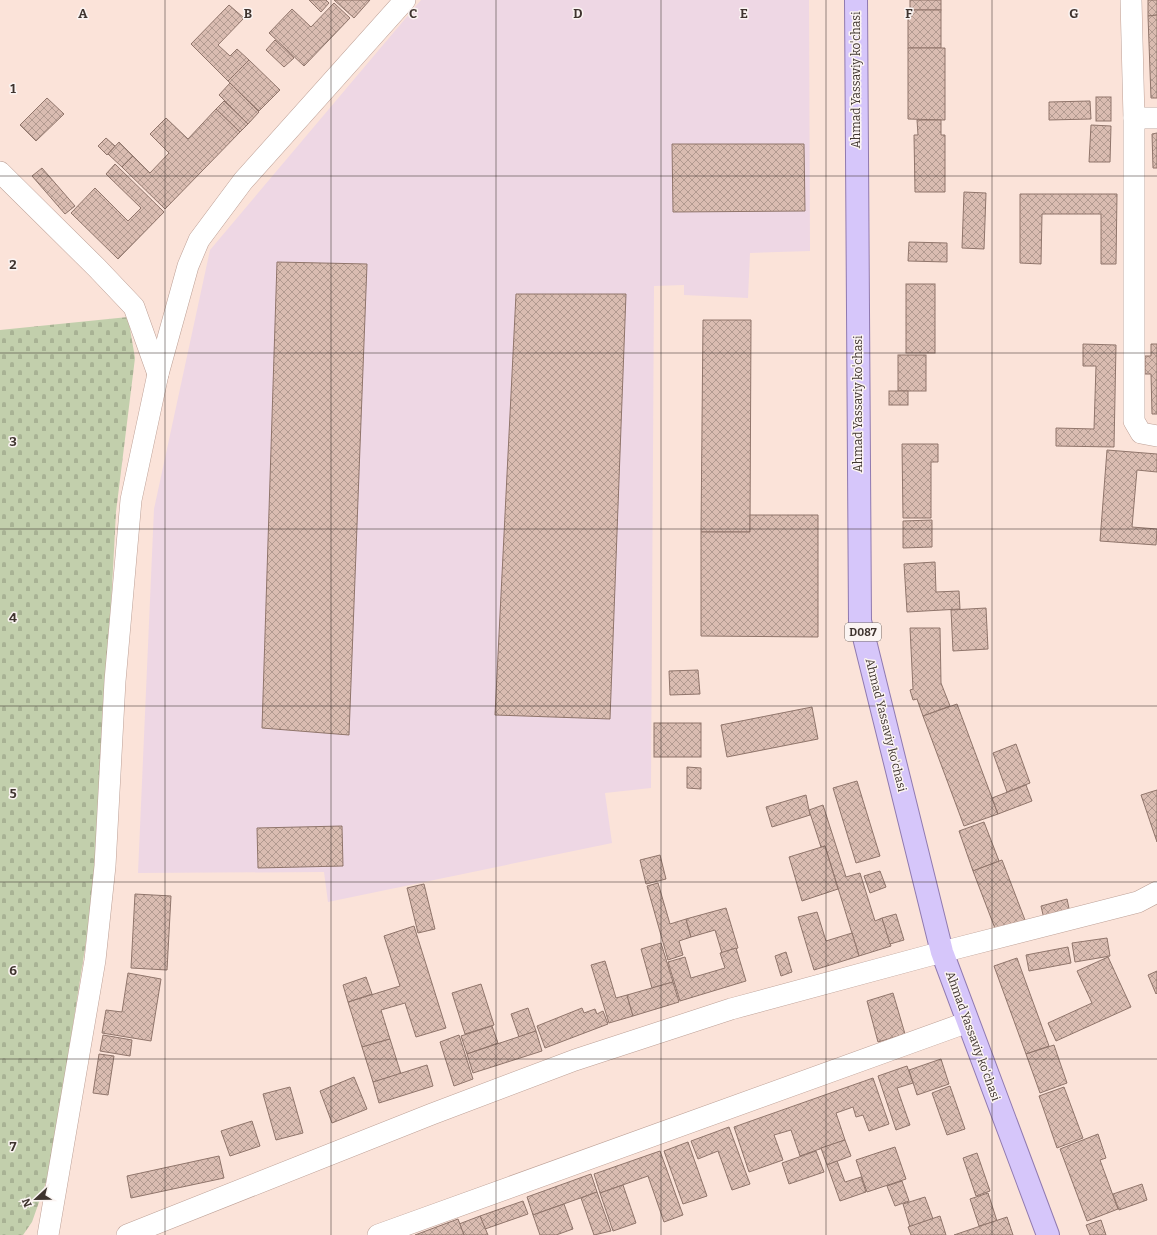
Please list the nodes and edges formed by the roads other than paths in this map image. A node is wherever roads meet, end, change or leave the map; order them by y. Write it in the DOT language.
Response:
graph roads {
  1 [pos="404,0"];
  2 [pos="856,0"];
  3 [pos="1131,0"];
  4 [pos="1134,118"];
  5 [pos="1157,118"];
  6 [pos="0,172"];
  7 [pos="158,374"];
  8 [pos="1157,436"];
  9 [pos="1157,892"];
  10 [pos="942,952"];
  11 [pos="968,1022"];
  12 [pos="48,1235"];
  13 [pos="128,1235"];
  14 [pos="378,1235"];
  15 [pos="1048,1235"];
  1 -- 7 [label="street"];
  2 -- 10 [label="main road, Ahmad Yassaviy ko'chasi / D087"];
  3 -- 4 [label="street"];
  4 -- 5 [label="street"];
  4 -- 8 [label="street"];
  6 -- 7 [label="street"];
  7 -- 12 [label="street"];
  9 -- 10 [label="street"];
  10 -- 11 [label="main road, Ahmad Yassaviy ko'chasi / D087"];
  10 -- 13 [label="street"];
  11 -- 14 [label="street"];
  11 -- 15 [label="main road, Ahmad Yassaviy ko'chasi / D087"];
}
